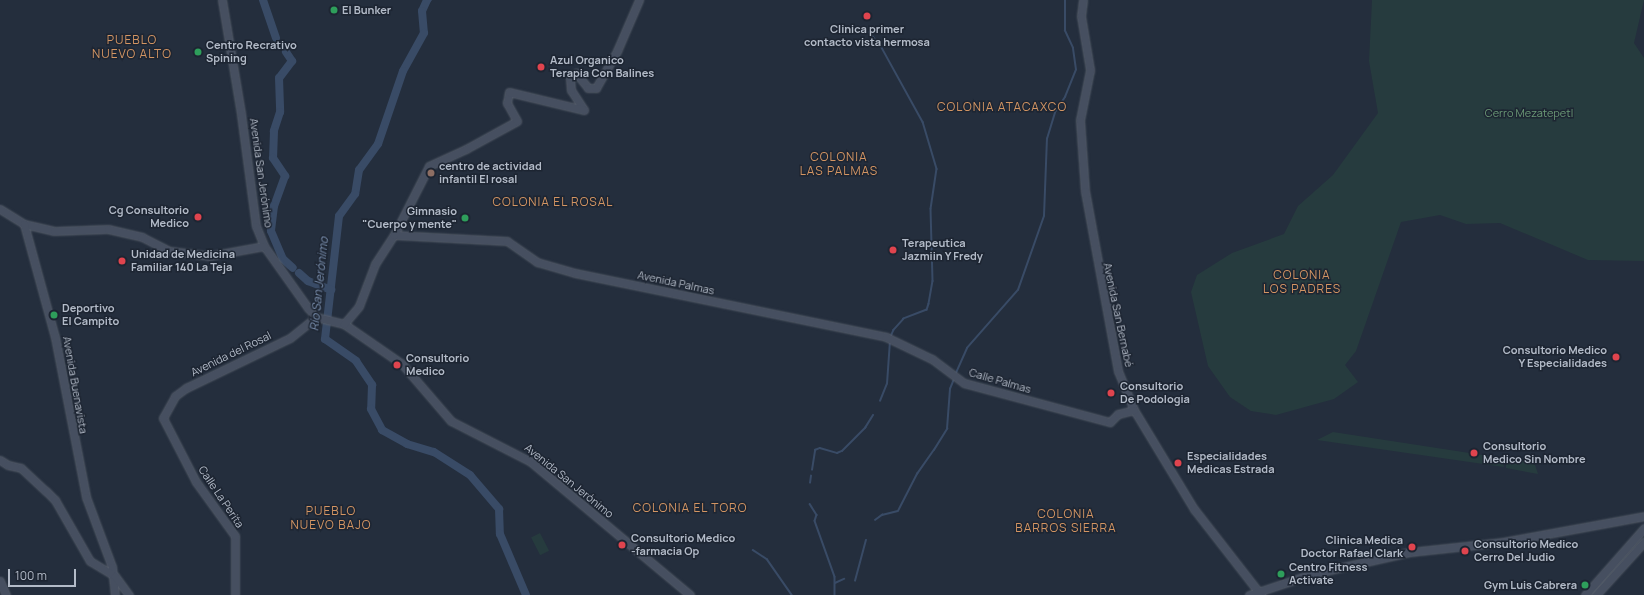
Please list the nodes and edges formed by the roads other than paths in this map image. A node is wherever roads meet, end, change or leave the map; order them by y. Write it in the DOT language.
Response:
graph roads {
  1 [pos="222,0"];
  2 [pos="639,0"];
  3 [pos="1083,0"];
  4 [pos="0,208"];
  5 [pos="24,224"];
  6 [pos="394,235"];
  7 [pos="264,246"];
  8 [pos="354,314"];
  9 [pos="318,318"];
  10 [pos="344,324"];
  11 [pos="353,330"];
  12 [pos="950,372"];
  13 [pos="1134,410"];
  14 [pos="163,418"];
  15 [pos="0,460"];
  16 [pos="1644,516"];
  17 [pos="1644,528"];
  18 [pos="1644,542"];
  19 [pos="1608,569"];
  20 [pos="1615,574"];
  21 [pos="115,576"];
  22 [pos="0,581"];
  23 [pos="1259,593"];
  24 [pos="6,595"];
  25 [pos="115,595"];
  26 [pos="129,595"];
  27 [pos="235,595"];
  28 [pos="690,595"];
  29 [pos="1250,595"];
  30 [pos="1585,595"];
  31 [pos="1596,595"];
  1 -- 7 [label="street, Avenida San Jerónimo"];
  2 -- 6 [label="street"];
  3 -- 13 [label="street, Avenida San Bernabé"];
  4 -- 5 [label="street"];
  5 -- 7 [label="street"];
  5 -- 21 [label="street, Avenida Buenavista"];
  6 -- 8 [label="street"];
  6 -- 12 [label="street, Avenida Palmas"];
  7 -- 9 [label="street, Avenida San Jerónimo"];
  8 -- 10 [label="street"];
  8 -- 11 [label="street"];
  9 -- 10 [label="street, Avenida San Jerónimo"];
  9 -- 14 [label="street, Avenida del Rosal"];
  10 -- 11 [label="street, Avenida San Jerónimo"];
  11 -- 28 [label="street, Avenida San Jerónimo"];
  12 -- 13 [label="street, Calle Palmas"];
  13 -- 23 [label="street, Avenida San Bernabé"];
  14 -- 27 [label="street, Calle La Perita"];
  15 -- 21 [label="street"];
  16 -- 23 [label="street"];
  17 -- 19 [label="street"];
  18 -- 20 [label="street"];
  19 -- 20 [label="street"];
  19 -- 30 [label="street"];
  20 -- 31 [label="street"];
  21 -- 25 [label="street"];
  21 -- 26 [label="street"];
  22 -- 24 [label="street"];
  23 -- 29 [label="street"];
}
